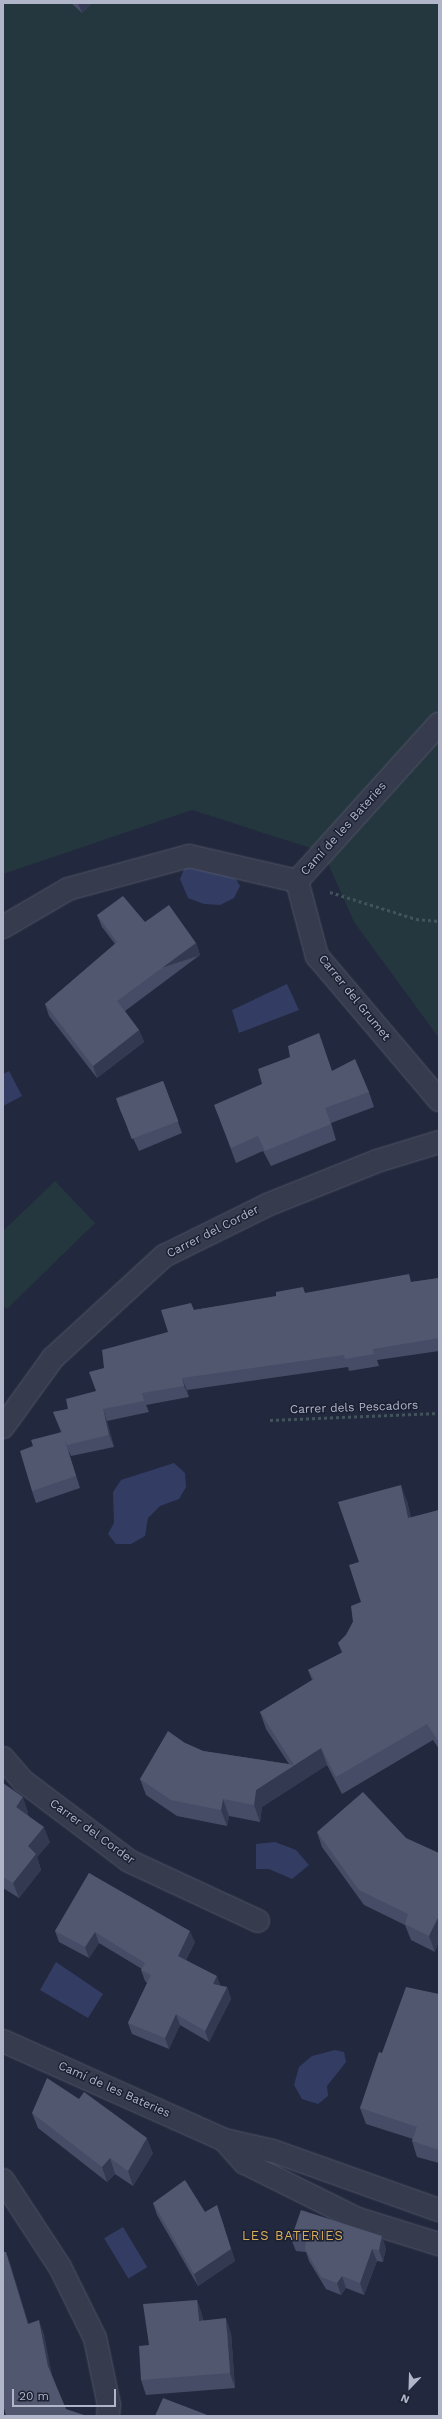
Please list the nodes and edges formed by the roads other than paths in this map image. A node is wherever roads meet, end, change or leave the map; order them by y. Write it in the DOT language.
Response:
graph roads {
  1 [pos="439,724"];
  2 [pos="297,881"];
  3 [pos="3,927"];
  4 [pos="439,1100"];
  5 [pos="439,1142"];
  6 [pos="3,1427"];
  7 [pos="3,1758"];
  8 [pos="258,1921"];
  9 [pos="3,2041"];
  10 [pos="224,2140"];
  11 [pos="3,2180"];
  12 [pos="439,2210"];
  13 [pos="439,2244"];
  14 [pos="108,2416"];
  1 -- 2 [label="street, Camí de les Bateries"];
  2 -- 3 [label="street, Camí de les Bateries"];
  2 -- 4 [label="street, Carrer del Grumet"];
  5 -- 6 [label="street, Carrer del Corder"];
  7 -- 8 [label="street, Carrer del Corder"];
  9 -- 10 [label="street, Camí de les Bateries"];
  10 -- 12 [label="street, Camí de les Bateries"];
  10 -- 13 [label="street, Camí de les Bateries"];
  11 -- 14 [label="street"];
}
